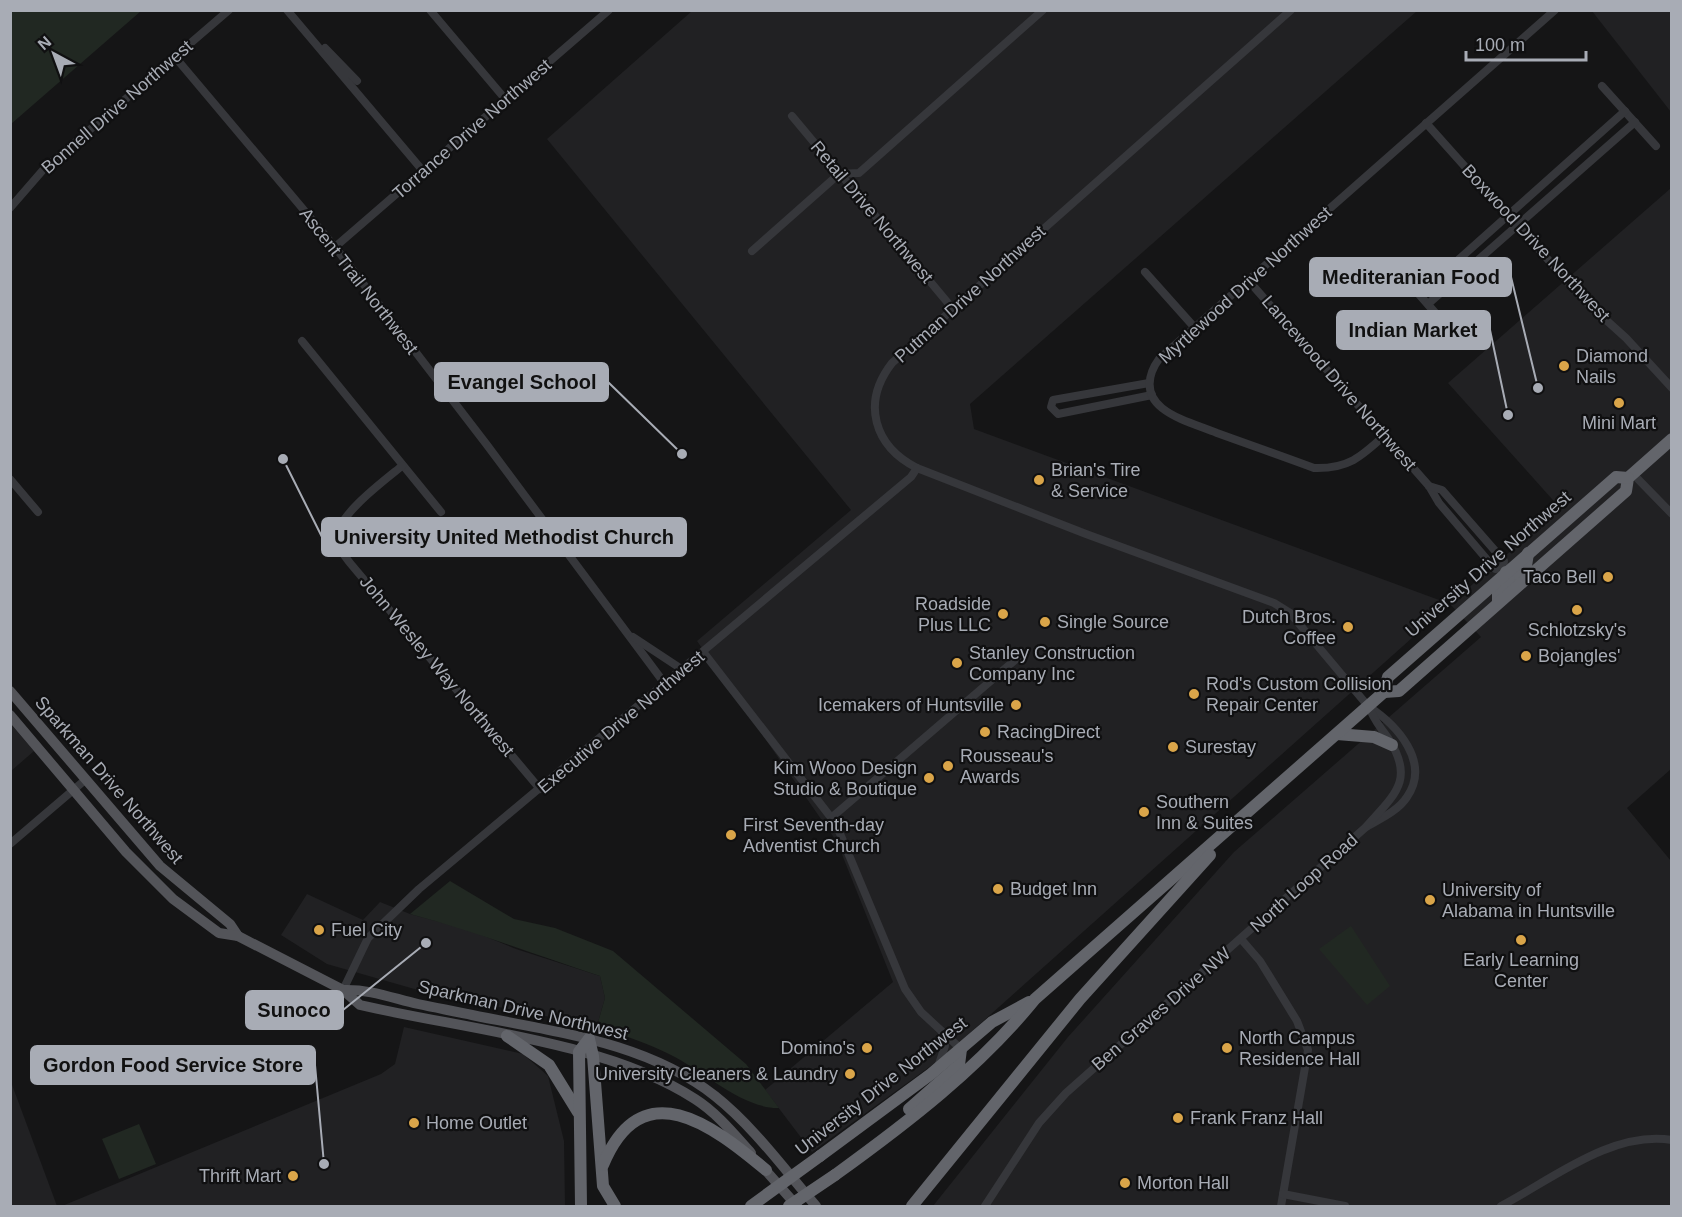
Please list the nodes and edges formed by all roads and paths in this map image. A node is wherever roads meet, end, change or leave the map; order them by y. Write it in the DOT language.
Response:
graph roads {
  1 [pos="229,10"];
  2 [pos="288,10"];
  3 [pos="430,10"];
  4 [pos="609,10"];
  5 [pos="1043,10"];
  6 [pos="1291,10"];
  7 [pos="1556,10"];
  8 [pos="175,57"];
  9 [pos="357,81"];
  10 [pos="1602,86"];
  11 [pos="506,100"];
  12 [pos="1625,111"];
  13 [pos="792,116"];
  14 [pos="1635,122"];
  15 [pos="1426,123"];
  16 [pos="1656,146"];
  17 [pos="423,171"];
  18 [pos="839,174"];
  19 [pos="10,208"];
  20 [pos="1509,215"];
  21 [pos="1518,226"];
  22 [pos="335,247"];
  23 [pos="752,251"];
  24 [pos="1396,268"];
  25 [pos="1145,272"];
  26 [pos="1248,280"];
  27 [pos="1420,294"];
  28 [pos="1428,304"];
  29 [pos="953,309"];
  30 [pos="1195,328"];
  31 [pos="1452,332"];
  32 [pos="302,341"];
  33 [pos="1149,383"];
  34 [pos="1671,388"];
  35 [pos="1152,395"];
  36 [pos="1385,435"];
  37 [pos="1671,439"];
  38 [pos="402,466"];
  39 [pos="917,468"];
  40 [pos="1630,476"];
  41 [pos="10,479"];
  42 [pos="38,512"];
  43 [pos="441,512"];
  44 [pos="1671,514"];
  45 [pos="1528,553"];
  46 [pos="1504,570"];
  47 [pos="1521,584"];
  48 [pos="1498,603"];
  49 [pos="627,633"];
  50 [pos="704,652"];
  51 [pos="1021,655"];
  52 [pos="683,670"];
  53 [pos="665,684"];
  54 [pos="10,691"];
  55 [pos="1384,692"];
  56 [pos="1368,706"];
  57 [pos="12,719"];
  58 [pos="1337,734"];
  59 [pos="1392,745"];
  60 [pos="85,780"];
  61 [pos="540,789"];
  62 [pos="72,791"];
  63 [pos="1264,798"];
  64 [pos="831,818"];
  65 [pos="1366,827"];
  66 [pos="10,844"];
  67 [pos="238,936"];
  68 [pos="1241,939"];
  69 [pos="343,990"];
  70 [pos="1035,999"];
  71 [pos="942,1033"];
  72 [pos="507,1036"];
  73 [pos="589,1039"];
  74 [pos="962,1049"];
  75 [pos="579,1052"];
  76 [pos="593,1056"];
  77 [pos="936,1070"];
  78 [pos="578,1113"];
  79 [pos="890,1134"];
  80 [pos="1671,1140"];
  81 [pos="603,1165"];
  82 [pos="766,1170"];
  83 [pos="1283,1194"];
  84 [pos="581,1206"];
  85 [pos="615,1206"];
  86 [pos="751,1206"];
  87 [pos="789,1206"];
  88 [pos="797,1206"];
  89 [pos="816,1206"];
  90 [pos="912,1206"];
  91 [pos="985,1206"];
  92 [pos="1281,1206"];
  93 [pos="1346,1206"];
  94 [pos="1501,1206"];
  1 -- 8 [label="street, Bonnell Drive Northwest"];
  2 -- 9 [label="street"];
  2 -- 17 [label="street"];
  3 -- 11 [label="street"];
  4 -- 11 [label="street, Torrance Drive Northwest"];
  5 -- 18 [label="street"];
  6 -- 29 [label="street, Putman Drive Northwest"];
  7 -- 15 [label="street, Myrtlewood Drive Northwest"];
  8 -- 19 [label="street, Bonnell Drive Northwest"];
  8 -- 22 [label="street, Ascent Trail Northwest"];
  10 -- 12 [label="street"];
  11 -- 17 [label="street, Torrance Drive Northwest"];
  12 -- 14 [label="street"];
  12 -- 20 [label="street"];
  13 -- 18 [label="street, Retail Drive Northwest"];
  14 -- 16 [label="street"];
  14 -- 21 [label="street"];
  15 -- 20 [label="street, Boxwood Drive Northwest"];
  15 -- 26 [label="street, Myrtlewood Drive Northwest"];
  17 -- 22 [label="street, Torrance Drive Northwest"];
  18 -- 23 [label="street"];
  18 -- 29 [label="street, Retail Drive Northwest"];
  20 -- 21 [label="street, Boxwood Drive Northwest"];
  20 -- 27 [label="street"];
  21 -- 28 [label="street"];
  21 -- 34 [label="street, Boxwood Drive Northwest"];
  22 -- 49 [label="street, Ascent Trail Northwest"];
  24 -- 27 [label="street"];
  25 -- 30 [label="street"];
  26 -- 30 [label="street, Myrtlewood Drive Northwest"];
  26 -- 36 [label="street, Lancewood Drive Northwest"];
  27 -- 28 [label="street"];
  28 -- 31 [label="street"];
  29 -- 39 [label="street, Putman Drive Northwest"];
  30 -- 33 [label="street, Myrtlewood Drive Northwest"];
  32 -- 38 [label="street"];
  33 -- 35 [label="street, Myrtlewood Drive Northwest"];
  33 -- 35 [label="street"];
  35 -- 36 [label="street"];
  36 -- 46 [label="street, Lancewood Drive Northwest"];
  37 -- 40 [label="highway, University Drive Northwest"];
  38 -- 43 [label="street"];
  38 -- 61 [label="street, John Wesley Way Northwest"];
  39 -- 50 [label="street, Executive Drive Northwest"];
  39 -- 56 [label="street, Putman Drive Northwest"];
  40 -- 44 [label="street"];
  40 -- 45 [label="highway, University Drive Northwest"];
  40 -- 47 [label="highway, University Drive Northwest"];
  41 -- 42 [label="street"];
  45 -- 46 [label="highway, University Drive Northwest"];
  45 -- 47 [label="highway"];
  46 -- 48 [label="highway"];
  46 -- 55 [label="highway, University Drive Northwest"];
  47 -- 48 [label="highway, University Drive Northwest"];
  48 -- 55 [label="highway, University Drive Northwest"];
  49 -- 52 [label="street"];
  49 -- 53 [label="street, Ascent Trail Northwest"];
  50 -- 52 [label="street, Executive Drive Northwest"];
  50 -- 64 [label="street"];
  51 -- 64 [label="street"];
  52 -- 53 [label="street, Executive Drive Northwest"];
  53 -- 61 [label="street, Executive Drive Northwest"];
  54 -- 60 [label="main road, Sparkman Drive Northwest"];
  55 -- 56 [label="highway, University Drive Northwest"];
  56 -- 58 [label="highway, University Drive Northwest"];
  56 -- 59 [label="street, North Loop Road"];
  56 -- 65 [label="street, North Loop Road"];
  57 -- 62 [label="main road, Sparkman Drive Northwest"];
  58 -- 59 [label="highway"];
  58 -- 63 [label="highway, University Drive Northwest"];
  59 -- 65 [label="street, North Loop Road"];
  60 -- 62 [label="street"];
  60 -- 67 [label="main road, Sparkman Drive Northwest"];
  61 -- 69 [label="street, Executive Drive Northwest"];
  62 -- 66 [label="street"];
  62 -- 67 [label="main road, Sparkman Drive Northwest"];
  63 -- 70 [label="highway, University Drive Northwest"];
  63 -- 90 [label="highway"];
  64 -- 71 [label="street"];
  65 -- 68 [label="street, North Loop Road"];
  67 -- 69 [label="main road, Sparkman Drive Northwest"];
  68 -- 83 [label="street, Ben Graves Drive NW"];
  68 -- 91 [label="street, Ben Graves Drive NW"];
  69 -- 72 [label="main road, Sparkman Drive Northwest"];
  69 -- 73 [label="main road, Sparkman Drive Northwest"];
  70 -- 74 [label="highway, University Drive Northwest"];
  70 -- 79 [label="highway, University Drive Northwest"];
  71 -- 74 [label="street"];
  71 -- 77 [label="street"];
  72 -- 75 [label="main road, Sparkman Drive Northwest"];
  72 -- 78 [label="highway"];
  73 -- 75 [label="highway"];
  73 -- 76 [label="highway"];
  73 -- 89 [label="main road, Sparkman Drive Northwest"];
  74 -- 77 [label="highway, University Drive Northwest"];
  74 -- 79 [label="highway"];
  75 -- 76 [label="main road, Sparkman Drive Northwest"];
  75 -- 78 [label="highway"];
  76 -- 81 [label="highway"];
  76 -- 82 [label="main road, Sparkman Drive Northwest"];
  77 -- 86 [label="highway, University Drive Northwest, bridge"];
  78 -- 84 [label="highway"];
  79 -- 87 [label="highway, University Drive Northwest, bridge"];
  80 -- 94 [label="street"];
  81 -- 82 [label="highway"];
  81 -- 85 [label="highway"];
  82 -- 88 [label="main road, Sparkman Drive Northwest"];
  83 -- 92 [label="street, Ben Graves Drive NW"];
  83 -- 93 [label="street"];
}
